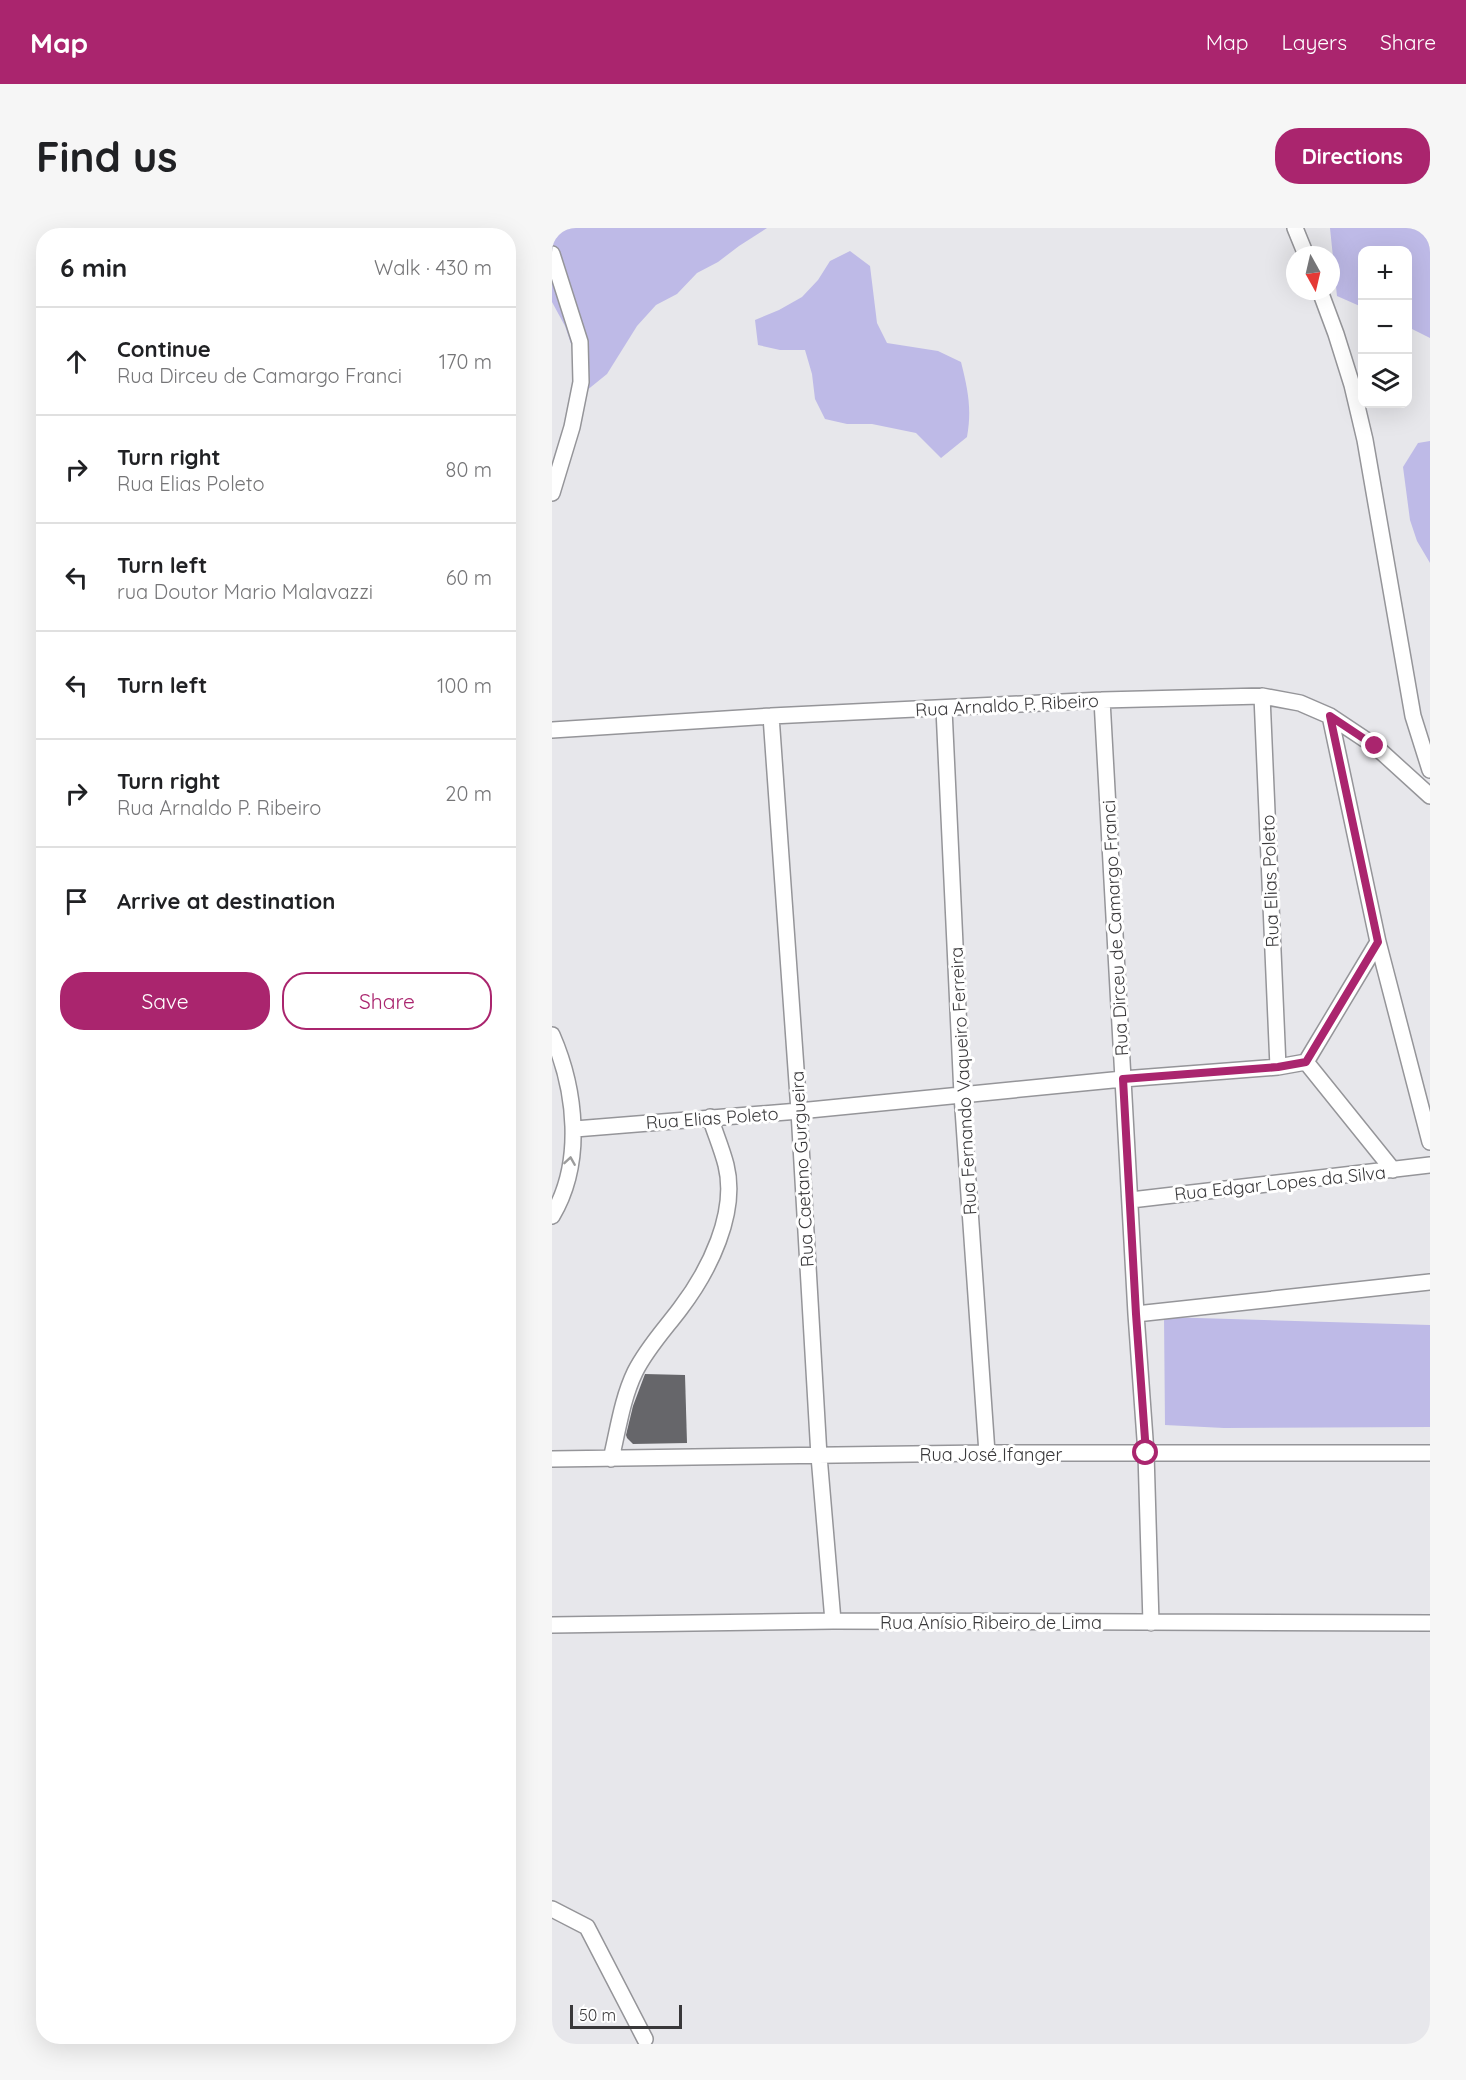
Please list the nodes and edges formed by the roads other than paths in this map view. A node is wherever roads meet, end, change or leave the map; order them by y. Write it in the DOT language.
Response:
graph roads {
  1 [pos="1295,228"];
  2 [pos="1302,246"];
  3 [pos="552,254"];
  4 [pos="1323,300"];
  5 [pos="552,493"];
  6 [pos="1262,696"];
  7 [pos="1102,700"];
  8 [pos="944,709"];
  9 [pos="771,716"];
  10 [pos="1330,716"];
  11 [pos="552,730"];
  12 [pos="1430,770"];
  13 [pos="1430,796"];
  14 [pos="1378,942"];
  15 [pos="552,1035"];
  16 [pos="1306,1062"];
  17 [pos="1278,1067"];
  18 [pos="1123,1079"];
  19 [pos="962,1095"];
  20 [pos="799,1111"];
  21 [pos="710,1118"];
  22 [pos="575,1129"];
  23 [pos="1430,1143"];
  24 [pos="1430,1166"];
  25 [pos="1393,1170"];
  26 [pos="1131,1200"];
  27 [pos="552,1216"];
  28 [pos="1430,1281"];
  29 [pos="1136,1314"];
  30 [pos="987,1453"];
  31 [pos="1146,1453"];
  32 [pos="1430,1454"];
  33 [pos="819,1456"];
  34 [pos="552,1459"];
  35 [pos="611,1460"];
  36 [pos="833,1621"];
  37 [pos="1151,1623"];
  38 [pos="1430,1623"];
  39 [pos="552,1625"];
  40 [pos="552,1908"];
  41 [pos="645,2039"];
  1 -- 2 [label="street"];
  3 -- 5 [label="street"];
  4 -- 12 [label="street"];
  6 -- 7 [label="street, Rua Arnaldo P. Ribeiro"];
  6 -- 10 [label="street, Rua Arnaldo P. Ribeiro"];
  6 -- 17 [label="street, Rua Elias Poleto"];
  7 -- 8 [label="street, Rua Arnaldo P. Ribeiro"];
  7 -- 18 [label="street, Rua Dirceu de Camargo Franci"];
  8 -- 9 [label="street, Rua Arnaldo P. Ribeiro"];
  8 -- 19 [label="street, Rua Fernando Vaqueiro Ferreira"];
  9 -- 11 [label="street, Rua Arnaldo P. Ribeiro"];
  9 -- 20 [label="street, Rua Caetano Gurgueira"];
  10 -- 13 [label="street, Rua Arnaldo P. Ribeiro"];
  10 -- 14 [label="street"];
  14 -- 16 [label="street"];
  14 -- 23 [label="street"];
  15 -- 22 [label="street"];
  16 -- 17 [label="street, Rua Elias Poleto"];
  16 -- 25 [label="street"];
  17 -- 18 [label="street, Rua Elias Poleto"];
  18 -- 19 [label="street, Rua Elias Poleto"];
  18 -- 26 [label="street, Rua Dirceu de Camargo Franci"];
  19 -- 20 [label="street, Rua Elias Poleto"];
  19 -- 30 [label="street, Rua Fernando Vaqueiro Ferreira"];
  20 -- 21 [label="street, Rua Elias Poleto"];
  20 -- 33 [label="street, Rua Caetano Gurgueira"];
  21 -- 22 [label="street, Rua Elias Poleto"];
  21 -- 35 [label="street"];
  27 -- 22 [label="street, one-way"];
  24 -- 25 [label="street, Rua Edgar Lopes da Silva"];
  25 -- 26 [label="street, Rua Edgar Lopes da Silva"];
  26 -- 29 [label="street, Rua Dirceu de Camargo Franci"];
  28 -- 29 [label="street"];
  29 -- 31 [label="street, Rua Dirceu de Camargo Franci"];
  30 -- 31 [label="street, Rua José Ifanger"];
  30 -- 33 [label="street, Rua José Ifanger"];
  31 -- 32 [label="street, Rua José Ifanger"];
  31 -- 37 [label="street, Rua Dirceu de Camargo Franci"];
  33 -- 35 [label="street, Rua José Ifanger"];
  33 -- 36 [label="street, Rua Caetano Gurgueira"];
  34 -- 35 [label="street, Rua José Ifanger"];
  36 -- 37 [label="street, Rua Anísio Ribeiro de Lima"];
  36 -- 39 [label="street, Rua Anísio Ribeiro de Lima"];
  37 -- 38 [label="street, Rua Anísio Ribeiro de Lima"];
  40 -- 41 [label="street"];
}
